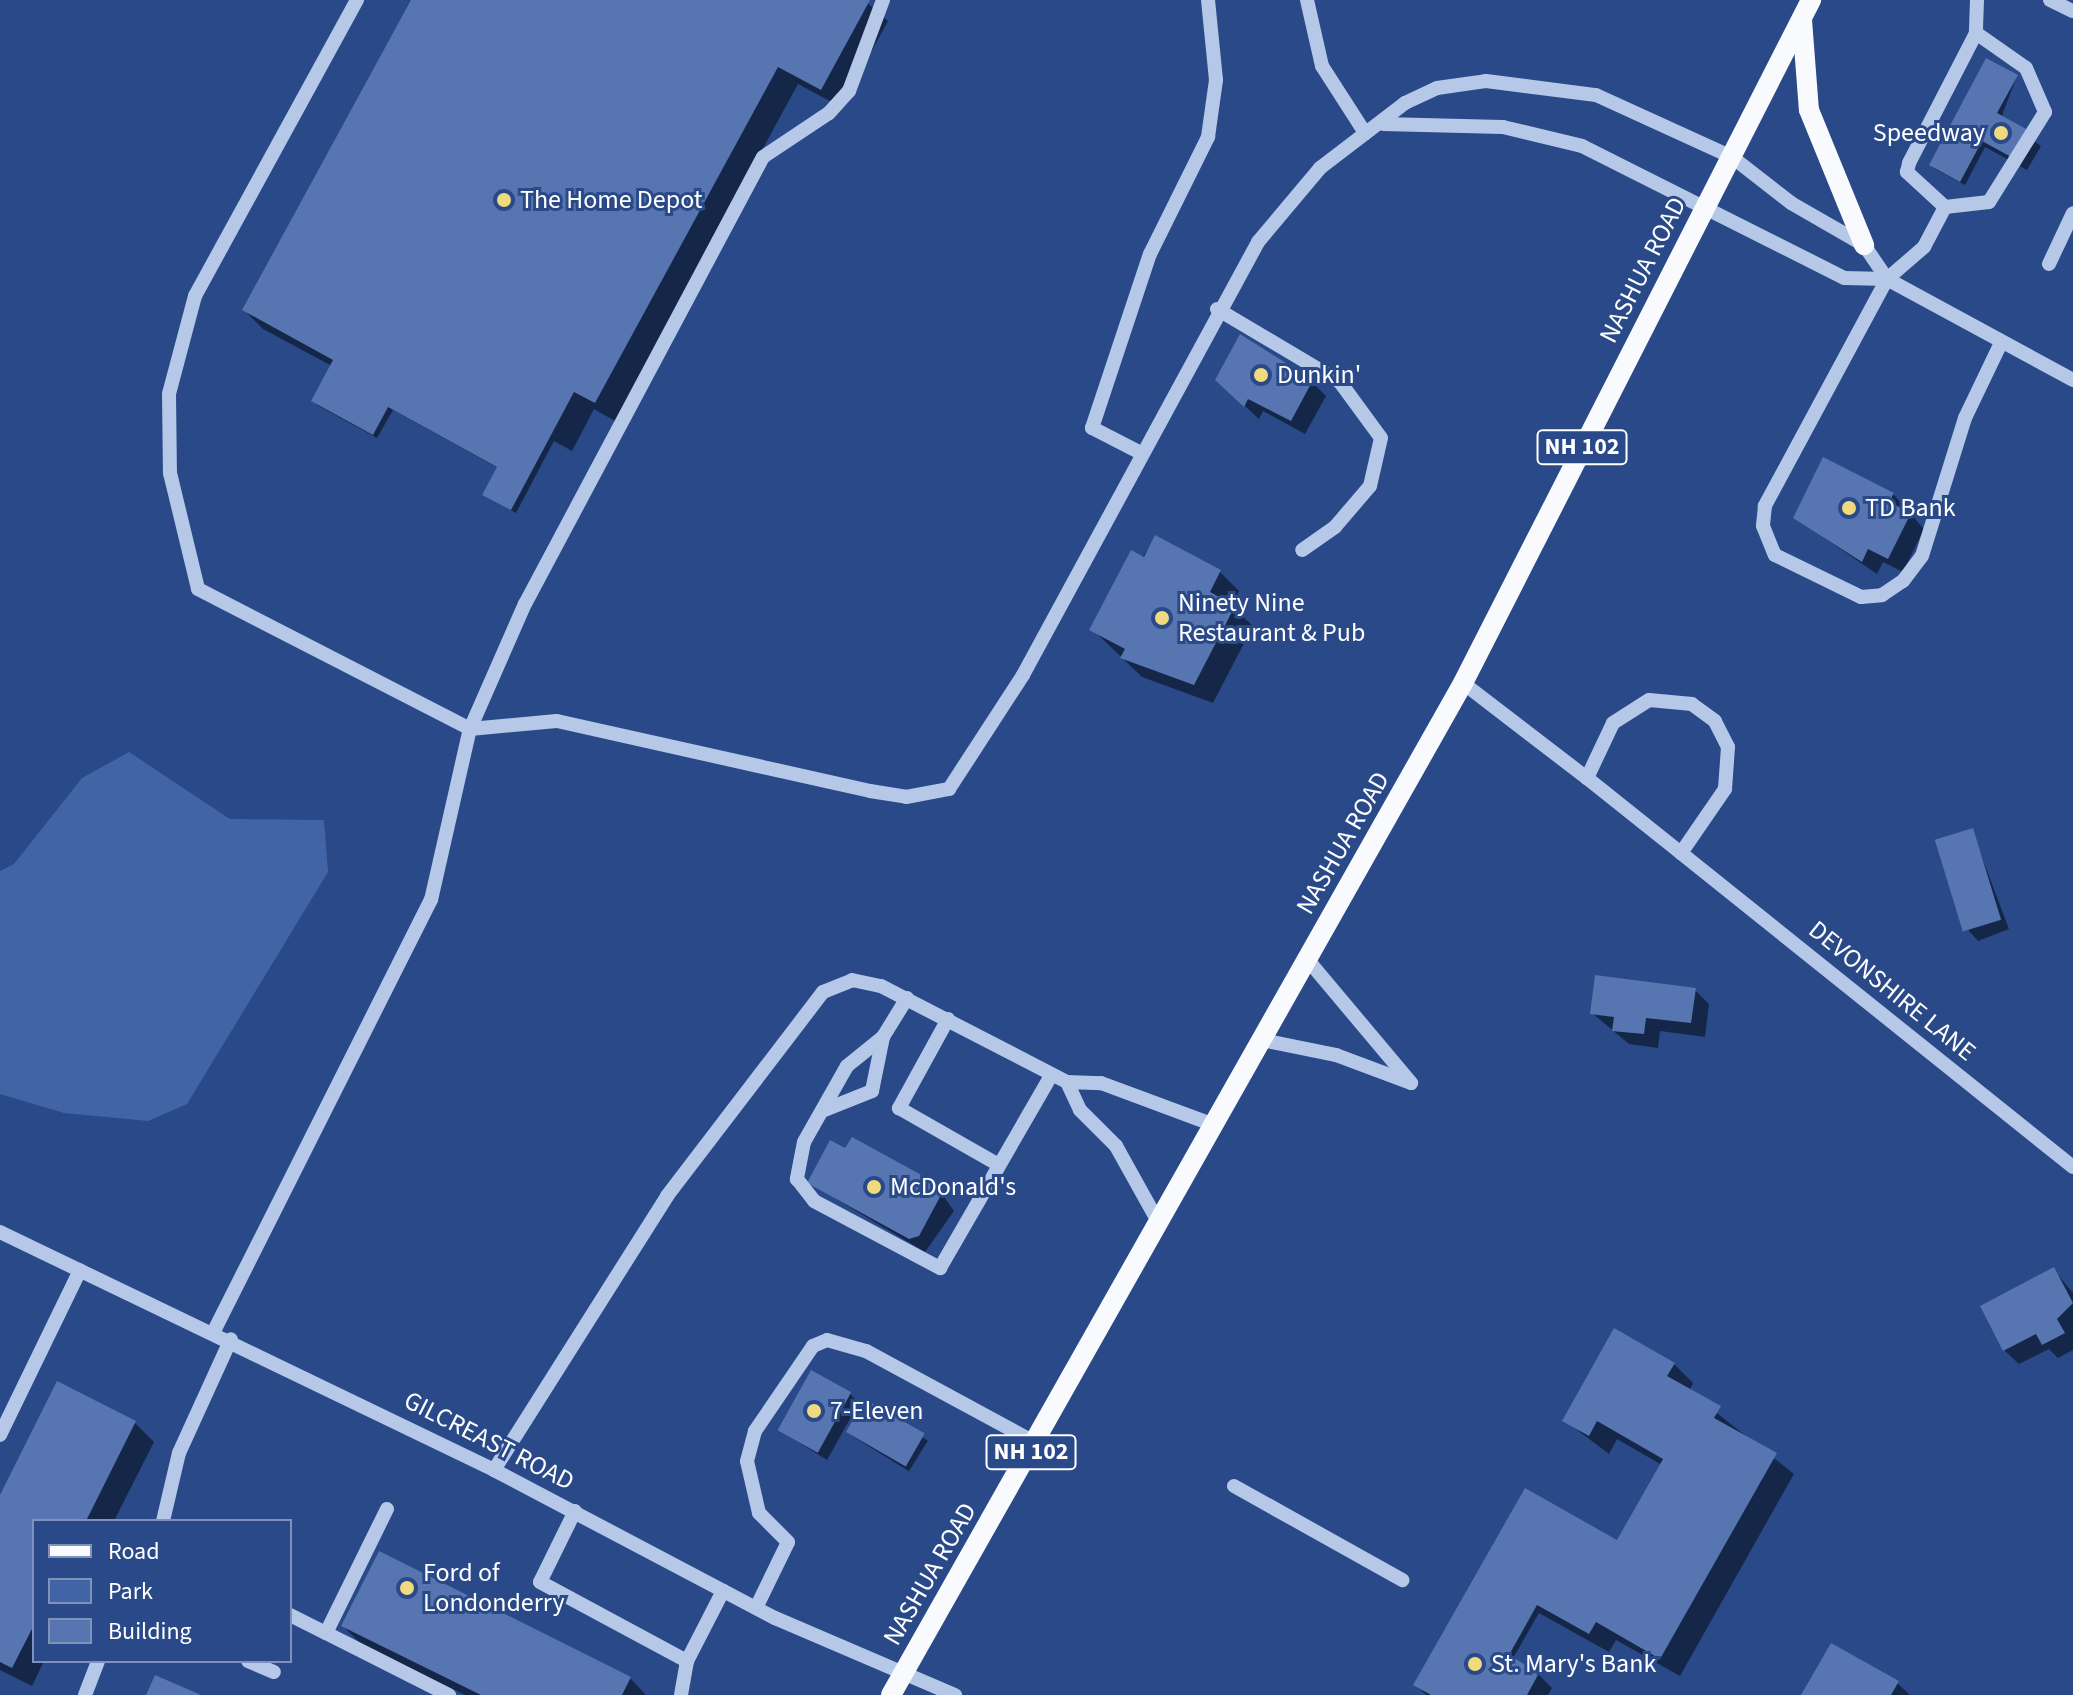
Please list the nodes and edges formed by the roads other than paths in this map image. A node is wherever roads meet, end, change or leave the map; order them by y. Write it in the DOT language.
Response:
graph roads {
  1 [pos="357,0"];
  2 [pos="883,0"];
  3 [pos="1208,0"];
  4 [pos="1307,0"];
  5 [pos="1977,0"];
  6 [pos="2050,0"];
  7 [pos="1806,9"];
  8 [pos="2073,11"];
  9 [pos="1976,33"];
  10 [pos="1383,124"];
  11 [pos="1365,133"];
  12 [pos="1732,157"];
  13 [pos="1945,207"];
  14 [pos="1702,212"];
  15 [pos="2073,213"];
  16 [pos="1864,245"];
  17 [pos="2049,264"];
  18 [pos="1887,279"];
  19 [pos="1217,309"];
  20 [pos="2001,343"];
  21 [pos="2073,380"];
  22 [pos="1139,452"];
  23 [pos="1302,550"];
  24 [pos="1463,683"];
  25 [pos="470,729"];
  26 [pos="1587,778"];
  27 [pos="1681,853"];
  28 [pos="1307,959"];
  29 [pos="907,998"];
  30 [pos="948,1019"];
  31 [pos="883,1037"];
  32 [pos="1262,1040"];
  33 [pos="1051,1076"];
  34 [pos="1067,1082"];
  35 [pos="822,1111"];
  36 [pos="1214,1125"];
  37 [pos="999,1165"];
  38 [pos="2073,1167"];
  39 [pos="1160,1225"];
  40 [pos="0,1232"];
  41 [pos="80,1270"];
  42 [pos="214,1331"];
  43 [pos="231,1339"];
  44 [pos="0,1435"];
  45 [pos="1036,1443"];
  46 [pos="494,1470"];
  47 [pos="1234,1486"];
  48 [pos="387,1509"];
  49 [pos="575,1511"];
  50 [pos="163,1519"];
  51 [pos="1402,1580"];
  52 [pos="723,1591"];
  53 [pos="756,1608"];
  54 [pos="292,1616"];
  55 [pos="326,1633"];
  56 [pos="687,1661"];
  57 [pos="97,1663"];
  58 [pos="253,1663"];
  59 [pos="274,1672"];
  60 [pos="896,1686"];
  61 [pos="85,1695"];
  62 [pos="449,1695"];
  63 [pos="681,1695"];
  64 [pos="955,1695"];
  1 -- 25 [label="street"];
  2 -- 25 [label="street"];
  3 -- 22 [label="street"];
  4 -- 11 [label="street"];
  5 -- 9 [label="street"];
  6 -- 8 [label="street"];
  7 -- 12 [label="main road, NASHUA ROAD / NH 102"];
  7 -- 16 [label="main road"];
  9 -- 13 [label="street"];
  9 -- 13 [label="street"];
  10 -- 11 [label="street"];
  10 -- 12 [label="street"];
  10 -- 14 [label="street"];
  11 -- 19 [label="street"];
  12 -- 14 [label="main road, NASHUA ROAD / NH 102"];
  12 -- 16 [label="street"];
  13 -- 18 [label="street"];
  14 -- 18 [label="street"];
  14 -- 24 [label="main road, NASHUA ROAD / NH 102"];
  15 -- 17 [label="street"];
  16 -- 18 [label="street"];
  18 -- 20 [label="street"];
  18 -- 20 [label="street"];
  19 -- 22 [label="street"];
  19 -- 23 [label="street"];
  20 -- 21 [label="street"];
  22 -- 25 [label="street"];
  24 -- 26 [label="street, DEVONSHIRE LANE"];
  24 -- 28 [label="main road, NASHUA ROAD / NH 102"];
  25 -- 42 [label="street"];
  26 -- 27 [label="street, DEVONSHIRE LANE"];
  26 -- 27 [label="street"];
  27 -- 38 [label="street, DEVONSHIRE LANE"];
  28 -- 32 [label="main road, NASHUA ROAD / NH 102"];
  28 -- 32 [label="street"];
  29 -- 30 [label="street"];
  29 -- 31 [label="street"];
  29 -- 46 [label="street"];
  30 -- 33 [label="street"];
  30 -- 37 [label="street"];
  31 -- 35 [label="street"];
  31 -- 35 [label="street"];
  32 -- 36 [label="main road, NASHUA ROAD / NH 102"];
  33 -- 34 [label="street"];
  33 -- 37 [label="street"];
  34 -- 36 [label="street"];
  34 -- 39 [label="street"];
  35 -- 37 [label="street"];
  36 -- 39 [label="main road, NASHUA ROAD / NH 102"];
  39 -- 45 [label="main road, NASHUA ROAD / NH 102"];
  40 -- 41 [label="street, GILCREAST ROAD"];
  41 -- 42 [label="street, GILCREAST ROAD"];
  41 -- 44 [label="street"];
  42 -- 43 [label="street, GILCREAST ROAD"];
  43 -- 46 [label="street, GILCREAST ROAD"];
  43 -- 50 [label="street"];
  45 -- 53 [label="street"];
  45 -- 60 [label="main road, NASHUA ROAD / NH 102"];
  46 -- 49 [label="street, GILCREAST ROAD"];
  47 -- 51 [label="street"];
  48 -- 55 [label="street"];
  49 -- 52 [label="street, GILCREAST ROAD"];
  49 -- 56 [label="street"];
  52 -- 53 [label="street, GILCREAST ROAD"];
  52 -- 56 [label="street"];
  53 -- 60 [label="street, GILCREAST ROAD"];
  54 -- 55 [label="street"];
  55 -- 62 [label="street"];
  56 -- 63 [label="street"];
  57 -- 61 [label="street"];
  58 -- 59 [label="street"];
  60 -- 64 [label="street, GILCREAST ROAD"];
}
